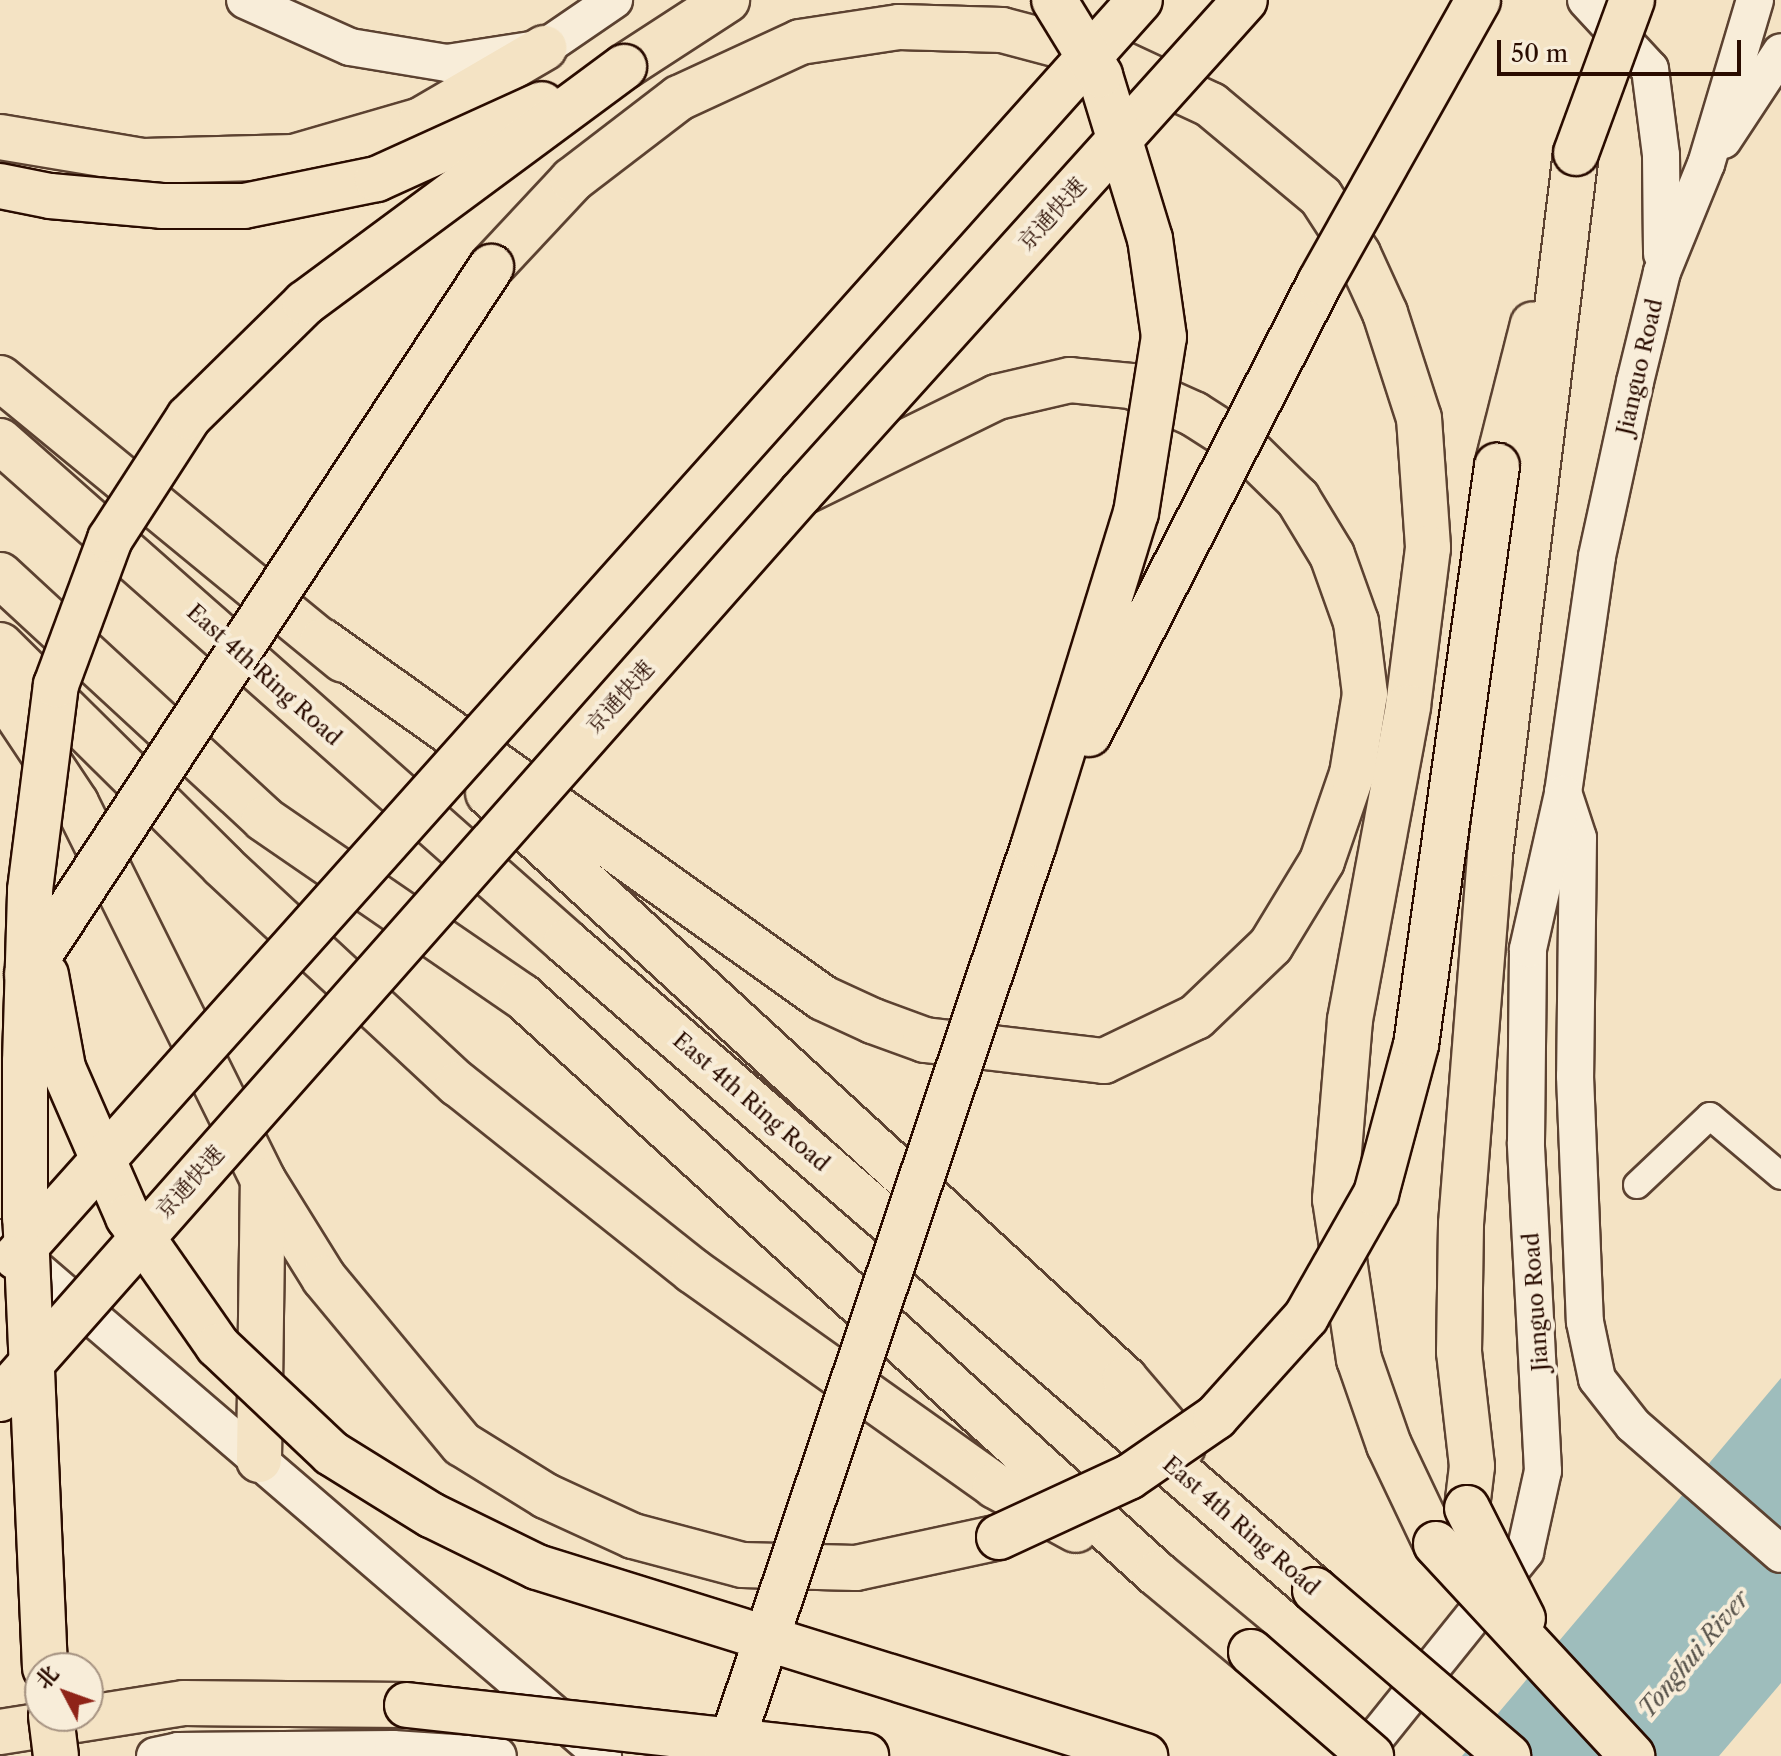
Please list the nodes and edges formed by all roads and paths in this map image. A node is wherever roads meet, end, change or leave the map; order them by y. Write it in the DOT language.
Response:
graph roads {
  1 [pos="245,0"];
  2 [pos="614,0"];
  3 [pos="727,0"];
  4 [pos="1054,0"];
  5 [pos="1140,0"];
  6 [pos="1245,0"];
  7 [pos="1478,0"];
  8 [pos="1586,0"];
  9 [pos="1632,0"];
  10 [pos="1755,0"];
  11 [pos="544,48"];
  12 [pos="1781,52"];
  13 [pos="624,67"];
  14 [pos="0,137"];
  15 [pos="1576,153"];
  16 [pos="1706,164"];
  17 [pos="0,186"];
  18 [pos="1662,272"];
  19 [pos="0,378"];
  20 [pos="0,441"];
  21 [pos="801,493"];
  22 [pos="0,575"];
  23 [pos="322,641"];
  24 [pos="0,645"];
  25 [pos="0,689"];
  26 [pos="1563,792"];
  27 [pos="1034,844"];
  28 [pos="30,890"];
  29 [pos="0,1015"];
  30 [pos="1781,1176"];
  31 [pos="263,1180"];
  32 [pos="1637,1185"];
  33 [pos="0,1238"];
  34 [pos="0,1275"];
  35 [pos="0,1399"];
  36 [pos="259,1460"];
  37 [pos="1269,1550"];
  38 [pos="1781,1554"];
  39 [pos="1157,1574"];
  40 [pos="44,1652"];
  41 [pos="1551,1674"];
  42 [pos="0,1732"];
  43 [pos="53,1732"];
  44 [pos="56,1756"];
  45 [pos="155,1756"];
  46 [pos="498,1756"];
  47 [pos="603,1756"];
  48 [pos="727,1756"];
  49 [pos="866,1756"];
  50 [pos="1145,1756"];
  51 [pos="1361,1756"];
  52 [pos="1371,1756"];
  53 [pos="1508,1756"];
  54 [pos="1632,1756"];
  1 -- 11 [label="street"];
  2 -- 11 [label="street"];
  3 -- 13 [label="highway"];
  4 -- 27 [label="highway, bridge"];
  5 -- 34 [label="highway, bridge"];
  6 -- 21 [label="highway, 京通快速, bridge"];
  7 -- 27 [label="highway, bridge"];
  8 -- 18 [label="street"];
  9 -- 15 [label="highway, bridge"];
  10 -- 16 [label="street, Jianguo Road"];
  11 -- 14 [label="highway"];
  12 -- 16 [label="street"];
  13 -- 17 [label="highway, bridge"];
  13 -- 28 [label="highway, bridge"];
  15 -- 31 [label="highway, bridge"];
  15 -- 41 [label="highway, bridge"];
  16 -- 18 [label="street, Jianguo Road"];
  18 -- 26 [label="street, Jianguo Road"];
  19 -- 23 [label="highway"];
  20 -- 37 [label="highway, East 4th Ring Road"];
  21 -- 23 [label="highway"];
  21 -- 35 [label="highway, 京通快速, bridge"];
  22 -- 39 [label="highway"];
  23 -- 37 [label="highway"];
  24 -- 39 [label="highway"];
  25 -- 31 [label="highway"];
  26 -- 38 [label="street"];
  26 -- 51 [label="street, Jianguo Road"];
  27 -- 48 [label="highway, bridge"];
  28 -- 40 [label="highway, bridge"];
  28 -- 50 [label="highway, bridge"];
  29 -- 41 [label="highway, bridge"];
  30 -- 32 [label="street"];
  31 -- 36 [label="highway"];
  33 -- 36 [label="street"];
  36 -- 47 [label="street"];
  37 -- 53 [label="highway, East 4th Ring Road, bridge"];
  39 -- 52 [label="highway, bridge"];
  41 -- 54 [label="highway, bridge"];
  42 -- 49 [label="highway, bridge"];
  43 -- 44 [label="highway, bridge"];
  45 -- 46 [label="street"];
}
